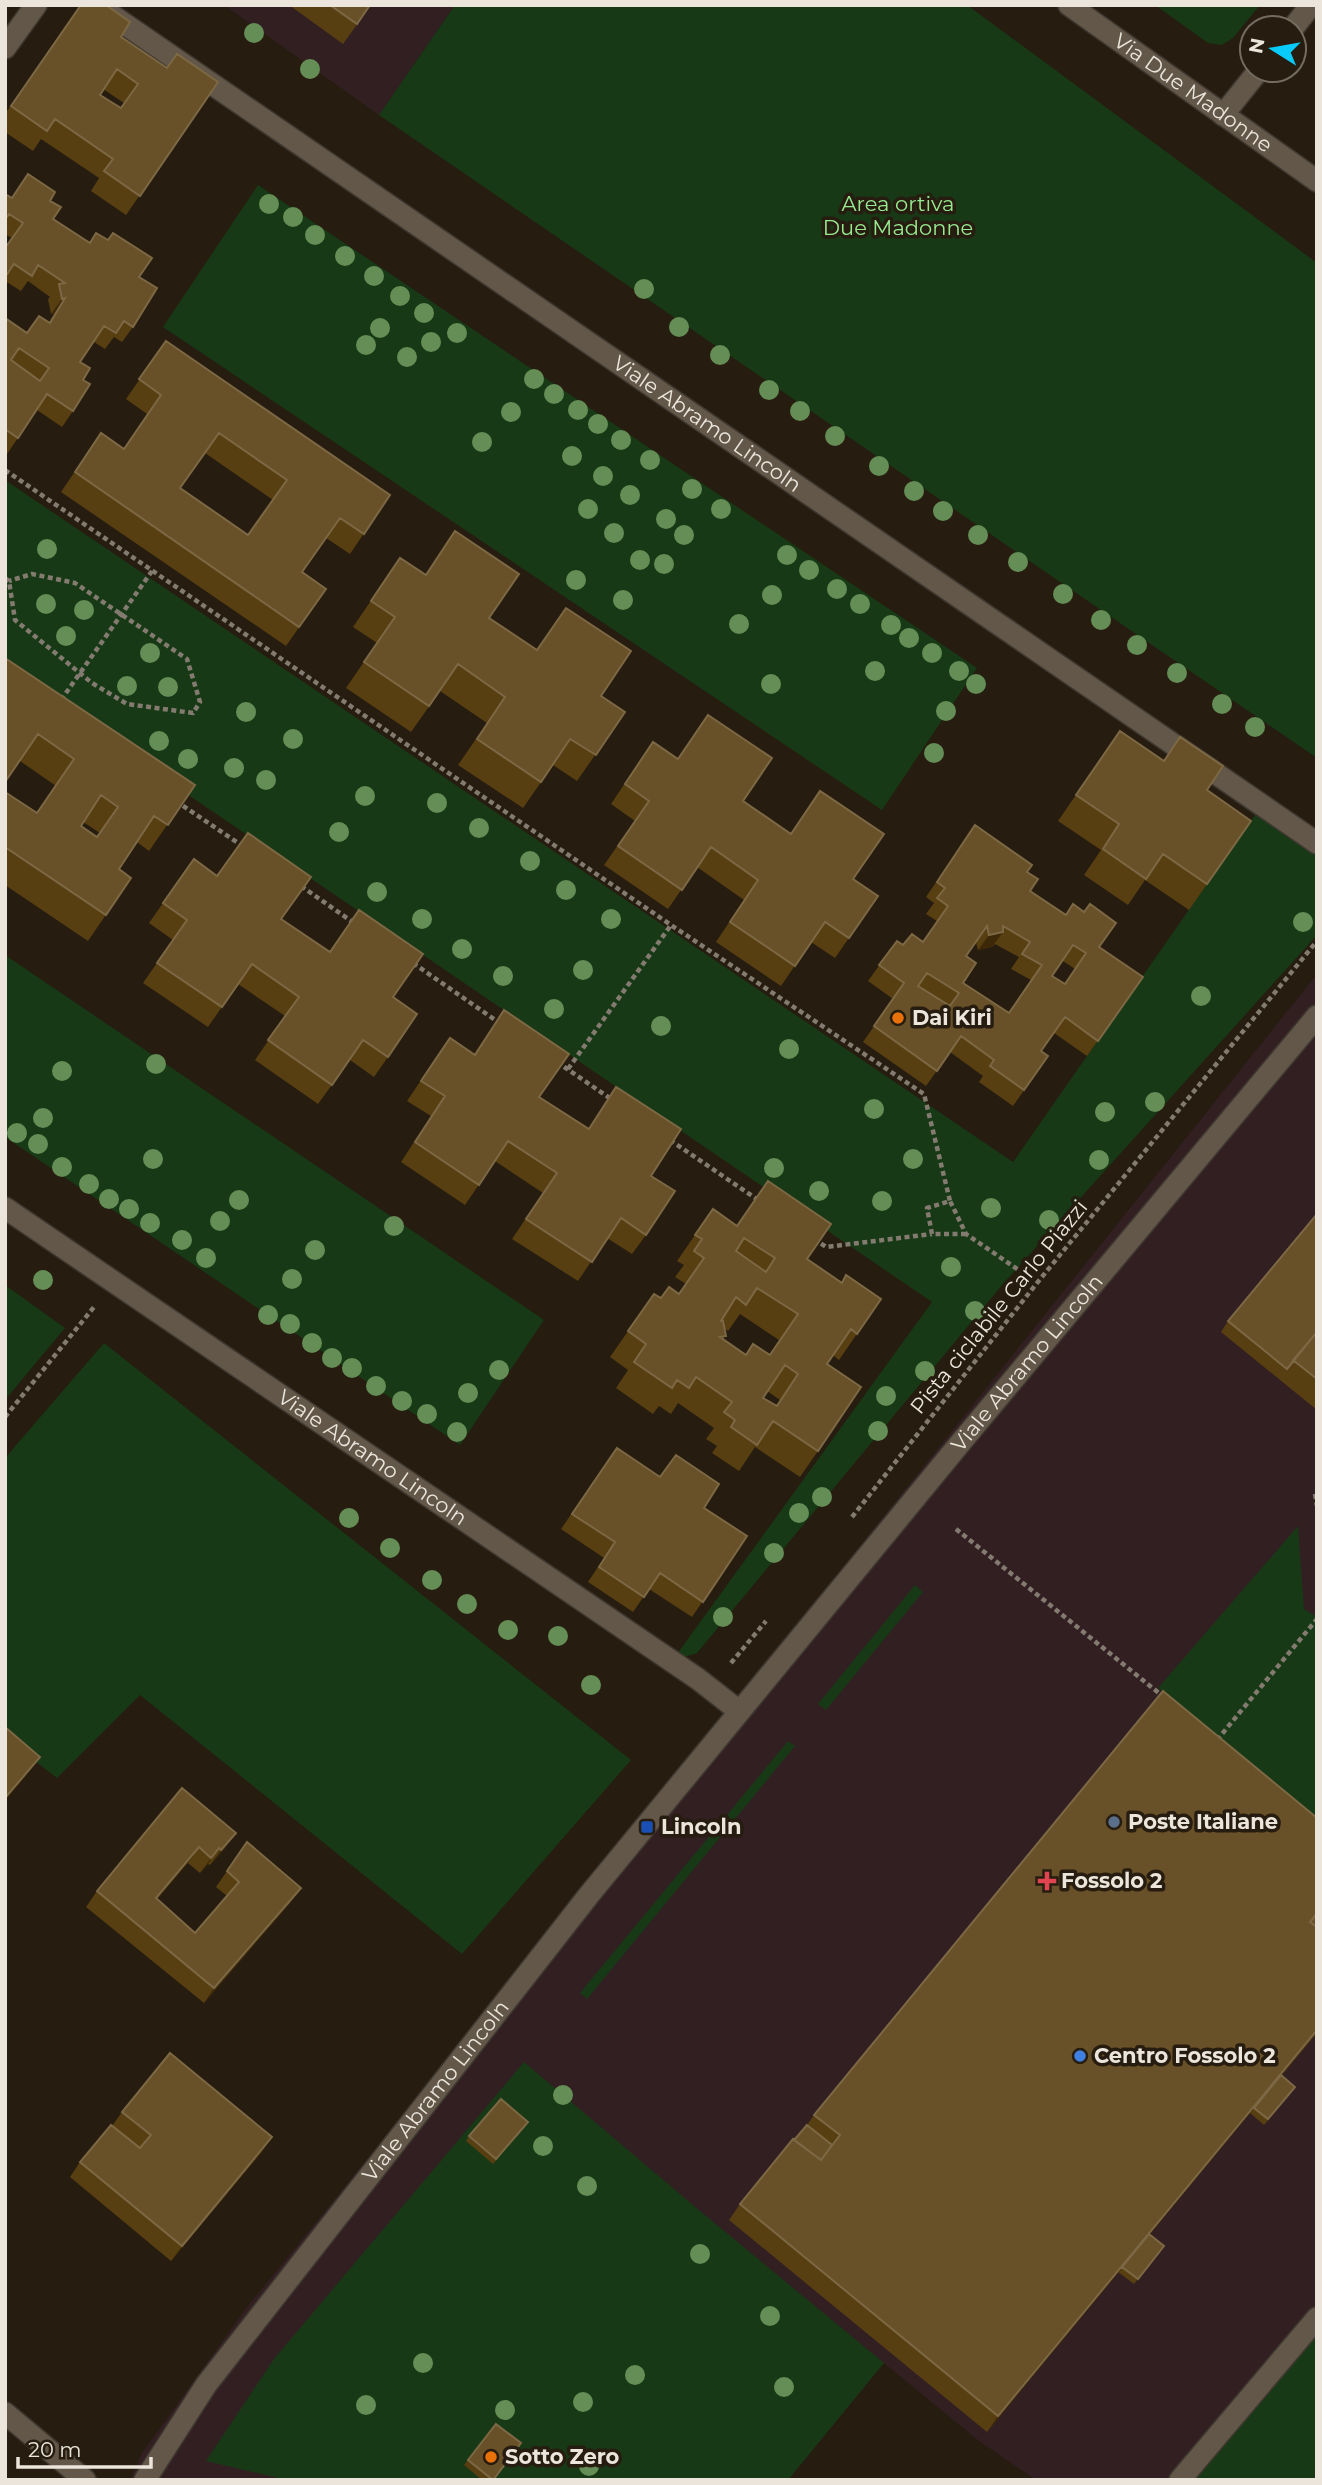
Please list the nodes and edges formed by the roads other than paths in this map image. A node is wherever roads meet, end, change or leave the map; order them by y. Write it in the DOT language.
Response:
graph roads {
  1 [pos="36,5"];
  2 [pos="97,5"];
  3 [pos="1069,5"];
  4 [pos="5,48"];
  5 [pos="1248,84"];
  6 [pos="1223,115"];
  7 [pos="1317,181"];
  8 [pos="1317,843"];
  9 [pos="1317,1016"];
  10 [pos="5,1208"];
  11 [pos="739,1711"];
  12 [pos="1317,2318"];
  13 [pos="5,2413"];
  14 [pos="85,2480"];
  15 [pos="145,2480"];
  16 [pos="1180,2480"];
  1 -- 4 [label="street"];
  2 -- 8 [label="street, Viale Abramo Lincoln"];
  3 -- 6 [label="street, Via Due Madonne"];
  5 -- 6 [label="street"];
  6 -- 7 [label="street, Via Due Madonne"];
  9 -- 11 [label="street, Viale Abramo Lincoln"];
  10 -- 11 [label="street, Viale Abramo Lincoln"];
  11 -- 15 [label="street, Viale Abramo Lincoln"];
  12 -- 16 [label="street"];
  13 -- 14 [label="street"];
}
